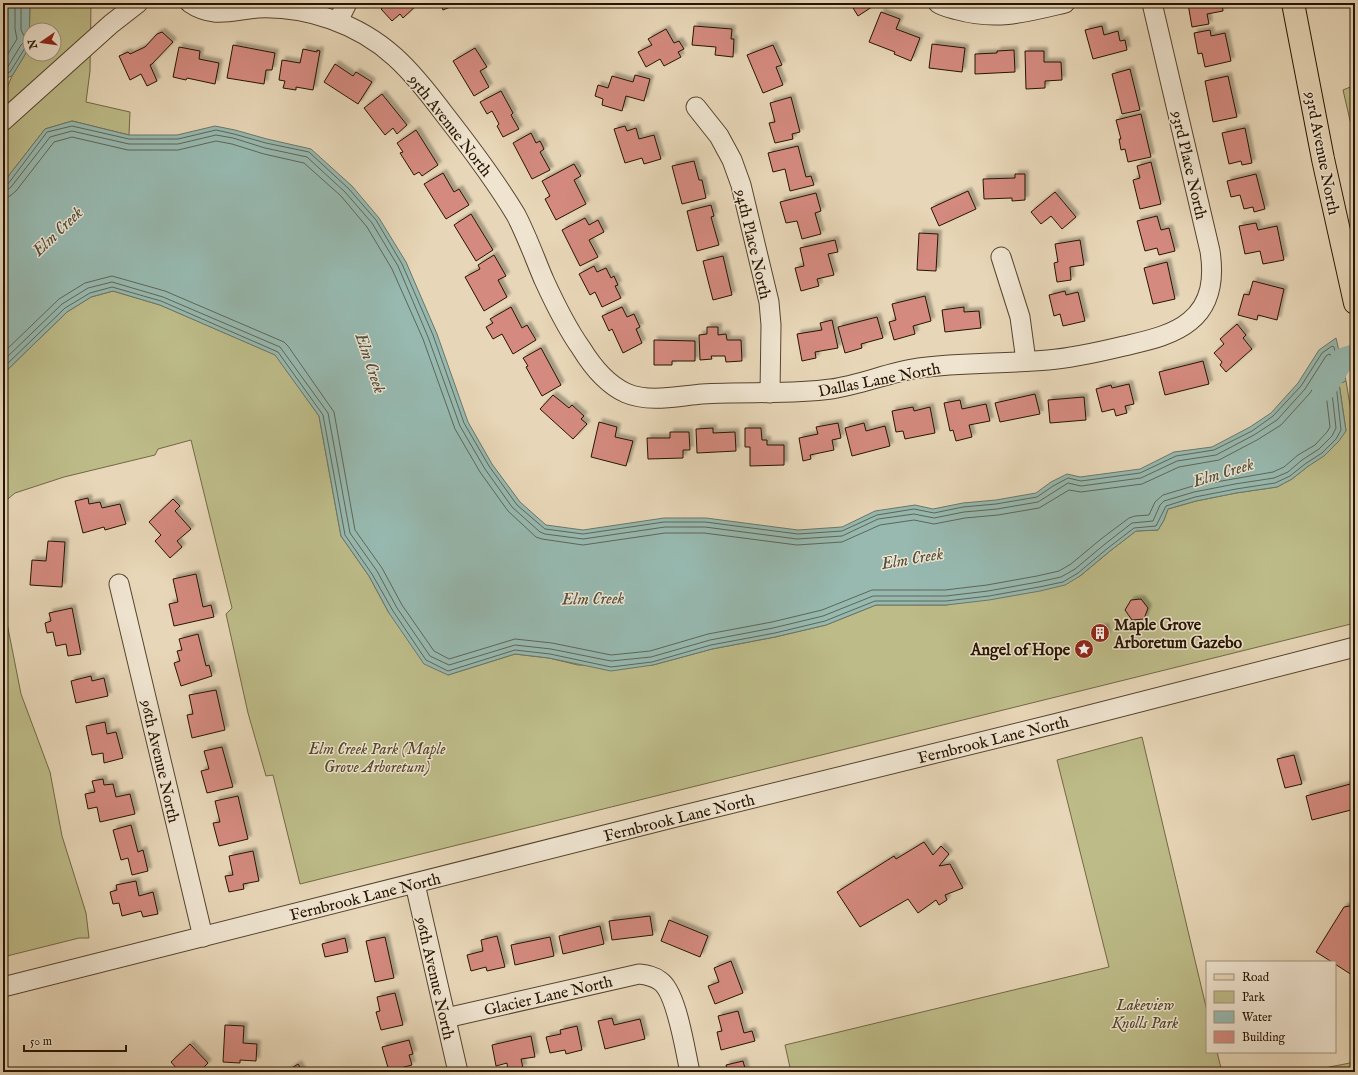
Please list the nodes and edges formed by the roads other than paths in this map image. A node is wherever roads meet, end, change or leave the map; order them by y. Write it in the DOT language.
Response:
graph roads {
  1 [pos="138,3"];
  2 [pos="190,3"];
  3 [pos="347,3"];
  4 [pos="938,3"];
  5 [pos="1065,3"];
  6 [pos="1152,3"];
  7 [pos="1293,3"];
  8 [pos="338,21"];
  9 [pos="696,107"];
  10 [pos="3,121"];
  11 [pos="1001,257"];
  12 [pos="1355,303"];
  13 [pos="1190,321"];
  14 [pos="1026,361"];
  15 [pos="612,385"];
  16 [pos="770,393"];
  17 [pos="119,584"];
  18 [pos="1355,647"];
  19 [pos="414,884"];
  20 [pos="203,937"];
  21 [pos="3,987"];
  22 [pos="446,1018"];
  23 [pos="458,1072"];
  24 [pos="690,1072"];
  1 -- 10 [label="street"];
  2 -- 8 [label="street, 95th Avenue North"];
  3 -- 8 [label="street"];
  4 -- 5 [label="street"];
  6 -- 13 [label="street, 93rd Place North"];
  7 -- 12 [label="main road, 93rd Avenue North"];
  8 -- 15 [label="street, 95th Avenue North"];
  9 -- 16 [label="street, 94th Place North"];
  11 -- 14 [label="street"];
  13 -- 14 [label="street, Dallas Lane North"];
  14 -- 16 [label="street, Dallas Lane North"];
  15 -- 16 [label="street, Dallas Lane North"];
  17 -- 20 [label="street, 96th Avenue North"];
  18 -- 19 [label="street, Fernbrook Lane North"];
  19 -- 20 [label="street, Fernbrook Lane North"];
  19 -- 22 [label="street, 96th Avenue North"];
  20 -- 21 [label="street, Fernbrook Lane North"];
  22 -- 23 [label="street, 96th Avenue North"];
  22 -- 24 [label="street, Glacier Lane North"];
}
